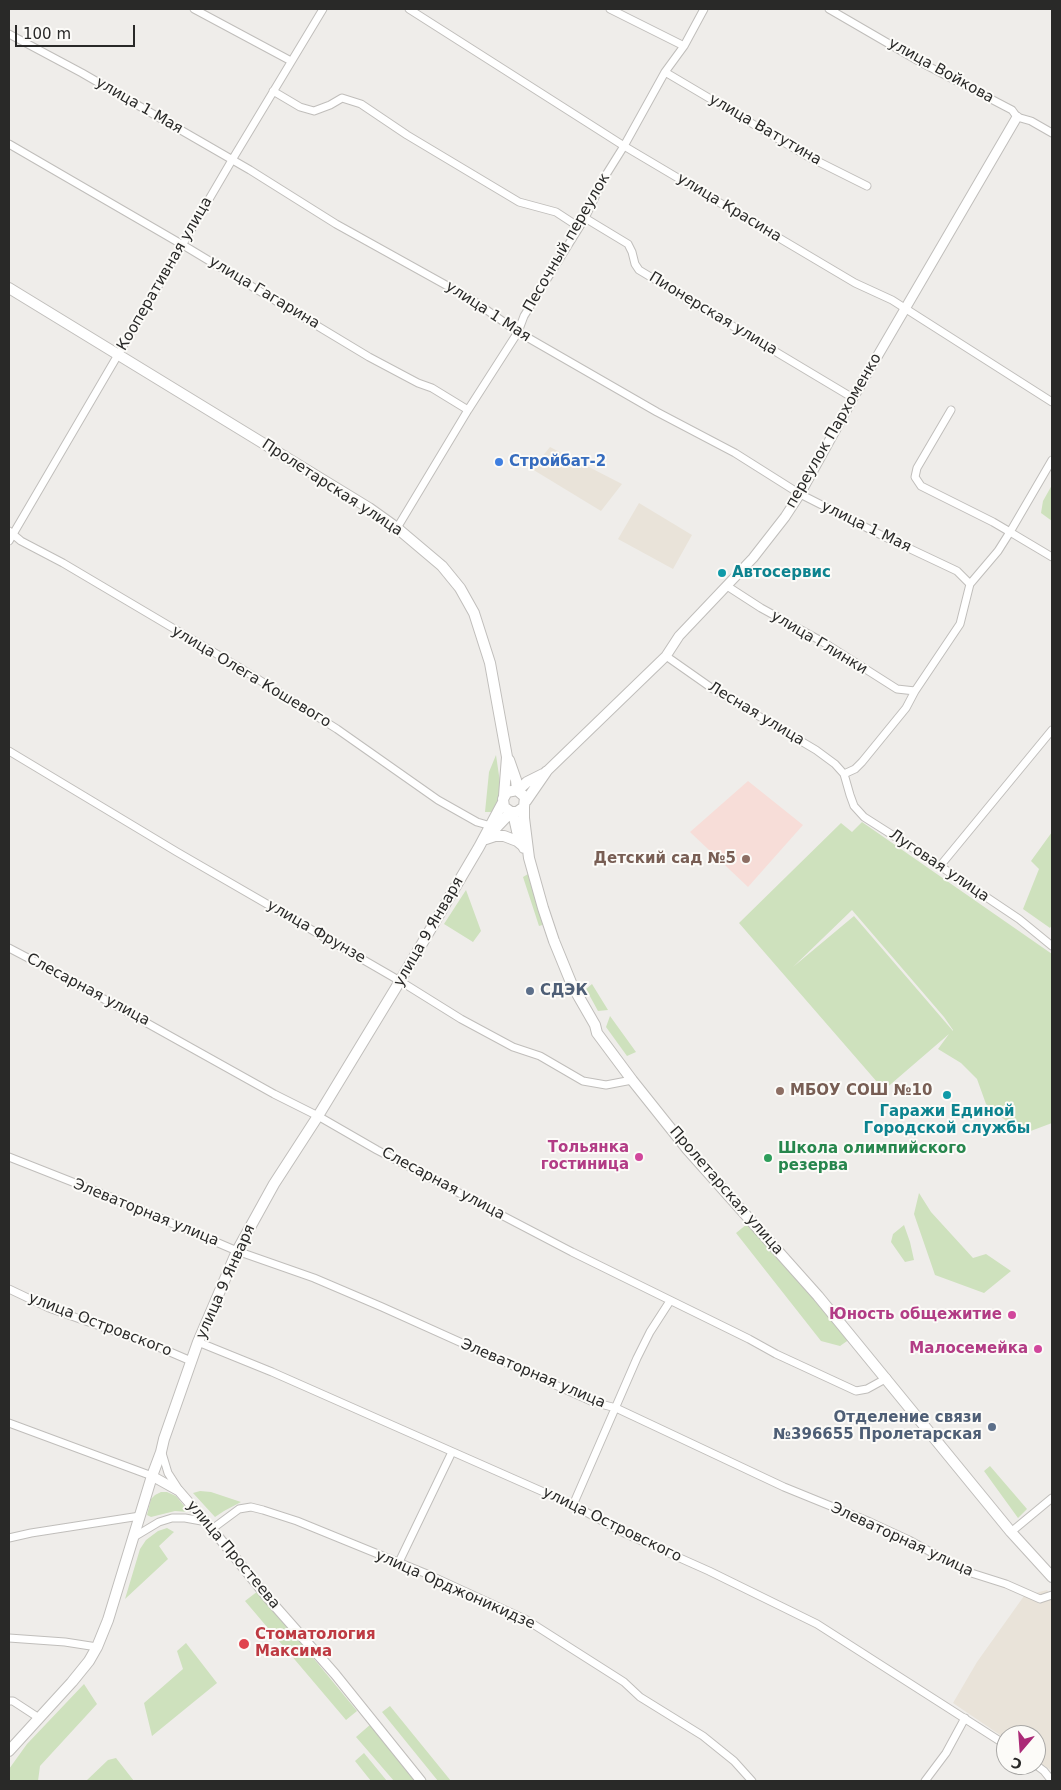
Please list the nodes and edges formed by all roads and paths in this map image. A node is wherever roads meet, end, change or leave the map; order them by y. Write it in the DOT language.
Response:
graph roads {
  1 [pos="194,9"];
  2 [pos="323,9"];
  3 [pos="409,9"];
  4 [pos="610,9"];
  5 [pos="704,9"];
  6 [pos="829,9"];
  7 [pos="9,34"];
  8 [pos="684,46"];
  9 [pos="292,61"];
  10 [pos="665,72"];
  11 [pos="273,91"];
  12 [pos="1017,117"];
  13 [pos="1052,133"];
  14 [pos="9,144"];
  15 [pos="624,146"];
  16 [pos="232,160"];
  17 [pos="866,186"];
  18 [pos="585,218"];
  19 [pos="579,227"];
  20 [pos="183,245"];
  21 [pos="9,288"];
  22 [pos="905,309"];
  23 [pos="518,332"];
  24 [pos="119,354"];
  25 [pos="854,398"];
  26 [pos="1052,402"];
  27 [pos="468,410"];
  28 [pos="951,410"];
  29 [pos="1052,460"];
  30 [pos="800,494"];
  31 [pos="397,528"];
  32 [pos="1010,532"];
  33 [pos="10,535"];
  34 [pos="1052,557"];
  35 [pos="970,584"];
  36 [pos="727,586"];
  37 [pos="666,656"];
  38 [pos="914,690"];
  39 [pos="1052,730"];
  40 [pos="9,751"];
  41 [pos="507,757"];
  42 [pos="546,772"];
  43 [pos="844,774"];
  44 [pos="518,790"];
  45 [pos="503,799"];
  46 [pos="525,804"];
  47 [pos="512,812"];
  48 [pos="490,826"];
  49 [pos="482,843"];
  50 [pos="523,846"];
  51 [pos="529,858"];
  52 [pos="940,866"];
  53 [pos="1052,946"];
  54 [pos="9,948"];
  55 [pos="400,981"];
  56 [pos="632,1080"];
  57 [pos="318,1116"];
  58 [pos="9,1157"];
  59 [pos="237,1251"];
  60 [pos="9,1289"];
  61 [pos="670,1300"];
  62 [pos="198,1342"];
  63 [pos="191,1361"];
  64 [pos="887,1378"];
  65 [pos="616,1408"];
  66 [pos="9,1422"];
  67 [pos="162,1452"];
  68 [pos="452,1452"];
  69 [pos="152,1476"];
  70 [pos="179,1490"];
  71 [pos="1052,1498"];
  72 [pos="573,1505"];
  73 [pos="140,1516"];
  74 [pos="210,1525"];
  75 [pos="1011,1532"];
  76 [pos="134,1537"];
  77 [pos="9,1538"];
  78 [pos="398,1562"];
  79 [pos="1052,1577"];
  80 [pos="1052,1595"];
  81 [pos="9,1638"];
  82 [pos="97,1647"];
  83 [pos="9,1701"];
  84 [pos="39,1718"];
  85 [pos="965,1718"];
  86 [pos="996,1738"];
  87 [pos="9,1752"];
  88 [pos="421,1781"];
  89 [pos="752,1781"];
  90 [pos="925,1781"];
  1 -- 9 [label="street"];
  2 -- 9 [label="street, Кооперативная улица"];
  3 -- 15 [label="street, улица Красина"];
  4 -- 8 [label="street"];
  5 -- 8 [label="street, Песочный переулок"];
  6 -- 12 [label="street, улица Войкова"];
  7 -- 16 [label="street, улица 1 Мая"];
  8 -- 10 [label="street, Песочный переулок"];
  9 -- 11 [label="street, Кооперативная улица"];
  10 -- 15 [label="street, Песочный переулок"];
  10 -- 17 [label="street, улица Ватутина"];
  11 -- 16 [label="street, Кооперативная улица"];
  11 -- 19 [label="street"];
  12 -- 13 [label="street, улица Войкова"];
  12 -- 22 [label="street, переулок Пархоменко"];
  14 -- 20 [label="street, улица Гагарина"];
  15 -- 18 [label="street, Песочный переулок"];
  15 -- 22 [label="street, улица Красина"];
  16 -- 20 [label="street, Кооперативная улица"];
  16 -- 23 [label="street, улица 1 Мая"];
  18 -- 19 [label="street, Песочный переулок"];
  18 -- 25 [label="street, Пионерская улица"];
  19 -- 23 [label="street, Песочный переулок"];
  20 -- 24 [label="street, Кооперативная улица"];
  20 -- 27 [label="street, улица Гагарина"];
  21 -- 24 [label="main road, Пролетарская улица"];
  22 -- 25 [label="street, переулок Пархоменко"];
  22 -- 26 [label="street, улица Красина"];
  23 -- 27 [label="street, Песочный переулок"];
  23 -- 30 [label="street, улица 1 Мая"];
  24 -- 31 [label="main road, Пролетарская улица"];
  24 -- 33 [label="street, Кооперативная улица"];
  25 -- 30 [label="street, переулок Пархоменко"];
  27 -- 31 [label="street, Песочный переулок"];
  28 -- 32 [label="street"];
  29 -- 32 [label="street"];
  30 -- 35 [label="street, улица 1 Мая"];
  30 -- 36 [label="street, переулок Пархоменко"];
  31 -- 41 [label="main road, Пролетарская улица"];
  32 -- 34 [label="street"];
  32 -- 35 [label="street"];
  33 -- 48 [label="street, улица Олега Кошевого"];
  35 -- 38 [label="street"];
  36 -- 37 [label="street, переулок Пархоменко"];
  36 -- 38 [label="street, улица Глинки"];
  37 -- 42 [label="street, переулок Пархоменко"];
  37 -- 43 [label="street, Лесная улица"];
  38 -- 43 [label="street"];
  39 -- 52 [label="street"];
  40 -- 55 [label="street, улица Фрунзе"];
  41 -- 44 [label="main road"];
  41 -- 45 [label="main road, Пролетарская улица"];
  42 -- 44 [label="main road, переулок Пархоменко"];
  42 -- 46 [label="main road"];
  43 -- 52 [label="street, Луговая улица"];
  44 -- 45 [label="main road"];
  44 -- 46 [label="main road"];
  45 -- 47 [label="main road"];
  45 -- 48 [label="main road, улица 9 Января"];
  46 -- 47 [label="main road"];
  46 -- 51 [label="main road, Пролетарская улица"];
  47 -- 49 [label="main road"];
  47 -- 50 [label="main road"];
  48 -- 49 [label="main road, улица 9 Января"];
  49 -- 50 [label="main road"];
  49 -- 55 [label="main road, улица 9 Января"];
  50 -- 51 [label="main road"];
  51 -- 56 [label="main road, Пролетарская улица"];
  52 -- 53 [label="street, Луговая улица"];
  54 -- 57 [label="street, Слесарная улица"];
  55 -- 56 [label="street, улица Фрунзе"];
  55 -- 57 [label="main road, улица 9 Января"];
  56 -- 64 [label="main road, Пролетарская улица"];
  57 -- 59 [label="main road, улица 9 Января"];
  57 -- 61 [label="street, Слесарная улица"];
  58 -- 59 [label="street, Элеваторная улица"];
  59 -- 62 [label="main road, улица 9 Января"];
  59 -- 65 [label="street, Элеваторная улица"];
  60 -- 63 [label="street, улица Островского"];
  61 -- 64 [label="street, Слесарная улица"];
  61 -- 65 [label="street"];
  62 -- 63 [label="main road, улица 9 Января"];
  62 -- 68 [label="street, улица Островского"];
  63 -- 67 [label="main road, улица 9 Января"];
  64 -- 75 [label="main road, Пролетарская улица"];
  65 -- 72 [label="street"];
  65 -- 80 [label="street, Элеваторная улица"];
  66 -- 69 [label="street"];
  67 -- 69 [label="main road, улица 9 Января"];
  67 -- 70 [label="street"];
  68 -- 72 [label="street, улица Островского"];
  68 -- 78 [label="street"];
  69 -- 70 [label="street, улица Простеева"];
  69 -- 73 [label="main road, улица 9 Января"];
  70 -- 74 [label="street, улица Простеева"];
  71 -- 75 [label="street"];
  72 -- 85 [label="street, улица Островского"];
  73 -- 76 [label="main road, улица 9 Января"];
  73 -- 77 [label="street"];
  74 -- 76 [label="street"];
  74 -- 78 [label="street, улица Орджоникидзе"];
  74 -- 88 [label="street, улица Простеева"];
  75 -- 79 [label="main road, Пролетарская улица"];
  76 -- 82 [label="main road, улица 9 Января"];
  78 -- 89 [label="street, улица Орджоникидзе"];
  81 -- 82 [label="street"];
  82 -- 84 [label="main road, улица 9 Января"];
  83 -- 84 [label="street"];
  84 -- 87 [label="main road, улица 9 Января"];
  85 -- 86 [label="street, улица Островского"];
  85 -- 90 [label="street"];
}
